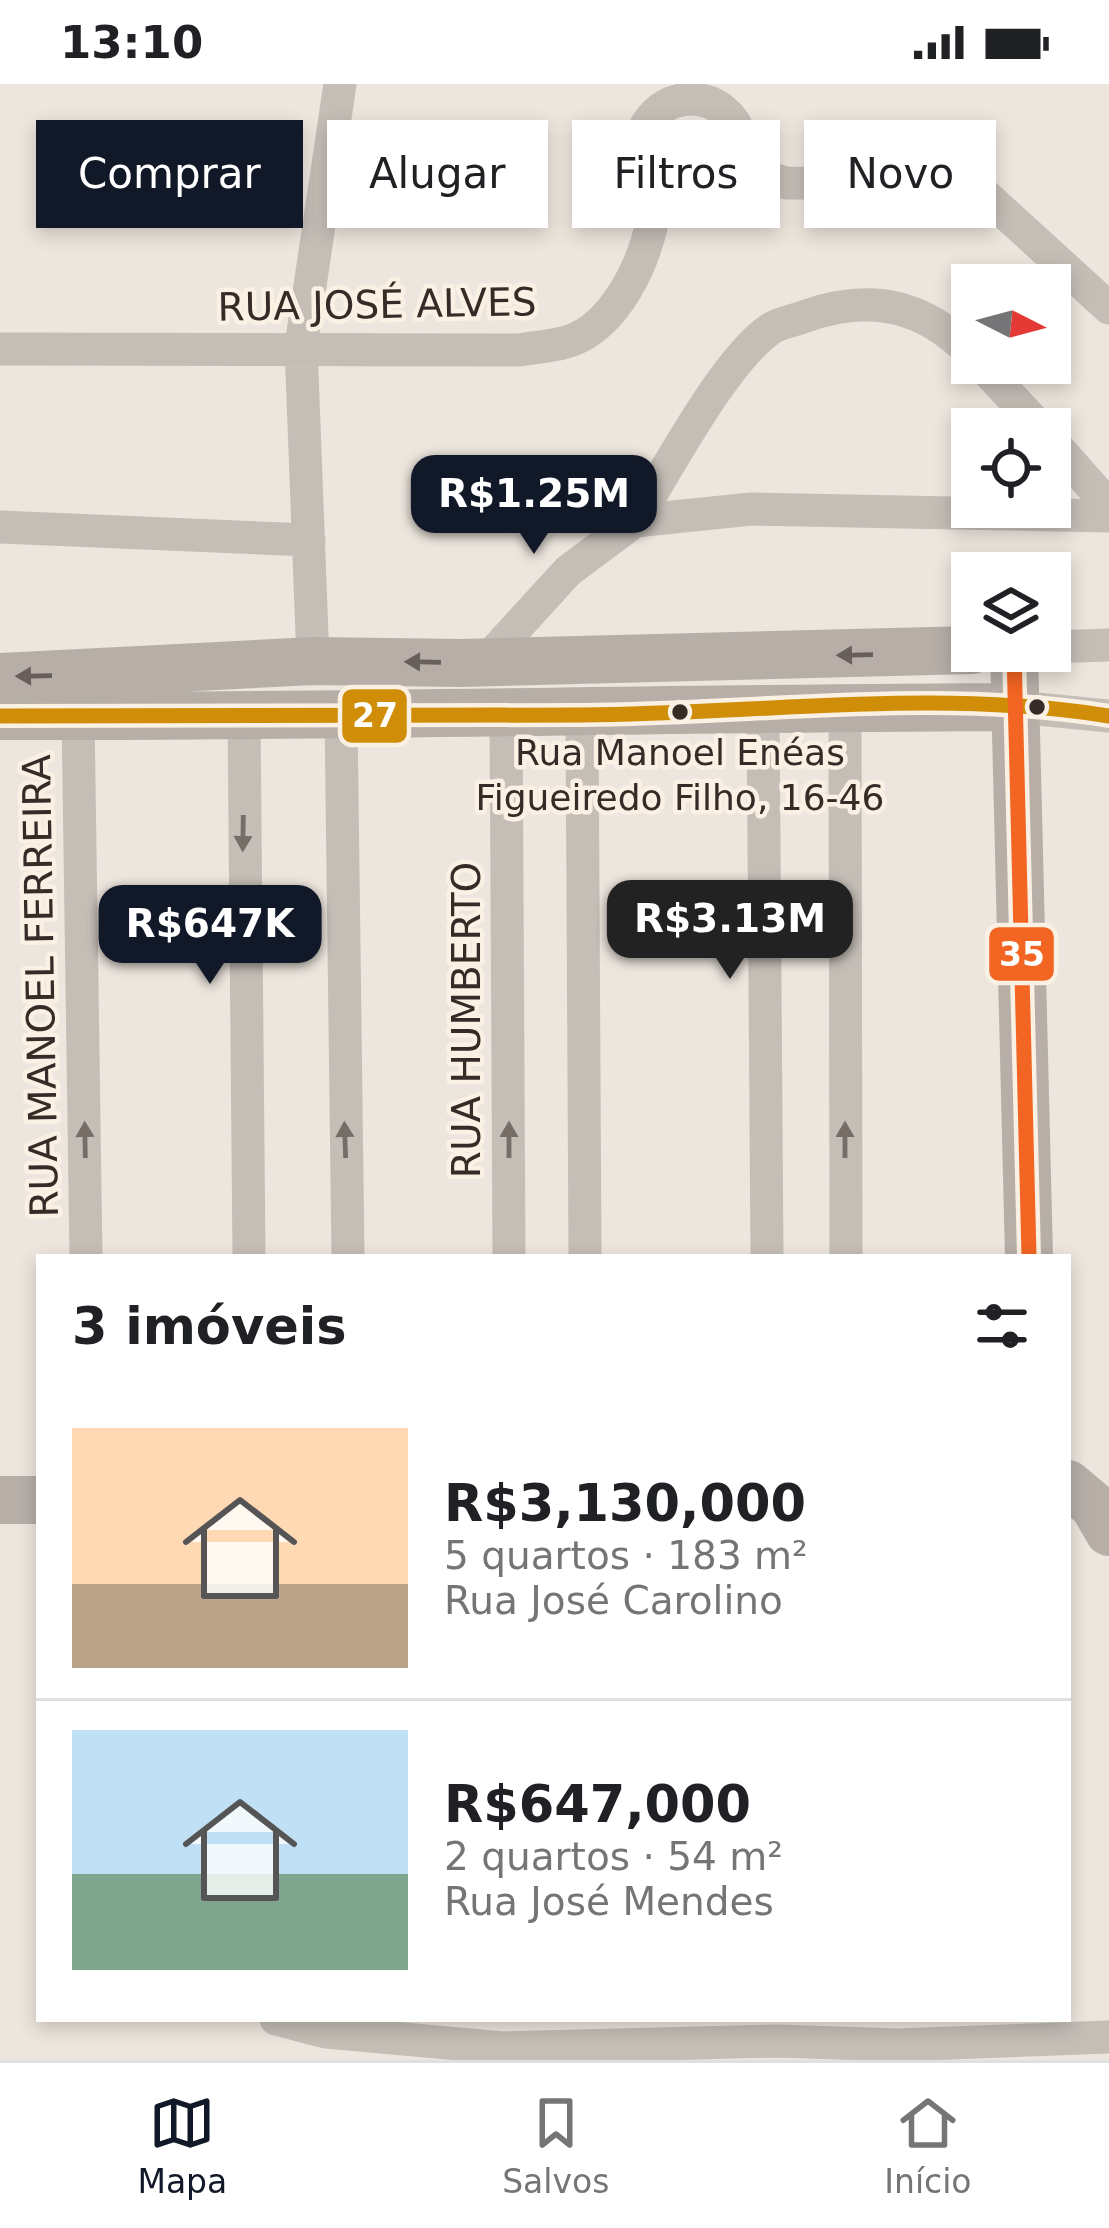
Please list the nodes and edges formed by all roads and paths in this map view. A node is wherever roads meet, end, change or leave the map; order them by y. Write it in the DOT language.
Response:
graph roads {
  1 [pos="340,84"];
  2 [pos="691,91"];
  3 [pos="650,120"];
  4 [pos="730,120"];
  5 [pos="780,181"];
  6 [pos="651,228"];
  7 [pos="1109,308"];
  8 [pos="951,334"];
  9 [pos="302,346"];
  10 [pos="0,349"];
  11 [pos="999,384"];
  12 [pos="1022,408"];
  13 [pos="1071,463"];
  14 [pos="1109,506"];
  15 [pos="1109,516"];
  16 [pos="635,520"];
  17 [pos="0,527"];
  18 [pos="309,540"];
  19 [pos="1109,645"];
  20 [pos="1071,646"];
  21 [pos="951,651"];
  22 [pos="313,661"];
  23 [pos="485,662"];
  24 [pos="1015,672"];
  25 [pos="0,676"];
  26 [pos="845,704"];
  27 [pos="763,707"];
  28 [pos="1017,707"];
  29 [pos="506,712"];
  30 [pos="78,714"];
  31 [pos="341,715"];
  32 [pos="581,715"];
  33 [pos="0,716"];
  34 [pos="244,716"];
  35 [pos="1109,716"];
  36 [pos="86,1254"];
  37 [pos="250,1254"];
  38 [pos="348,1254"];
  39 [pos="509,1254"];
  40 [pos="585,1254"];
  41 [pos="767,1254"];
  42 [pos="845,1254"];
  43 [pos="1030,1254"];
  44 [pos="1071,1487"];
  45 [pos="0,1500"];
  46 [pos="36,1500"];
  47 [pos="1109,1532"];
  48 [pos="305,2022"];
  49 [pos="354,2027"];
  50 [pos="605,2031"];
  51 [pos="503,2034"];
  52 [pos="1109,2037"];
  53 [pos="882,2042"];
  54 [pos="656,2051"];
  1 -- 9 [label="street"];
  2 -- 3 [label="street"];
  2 -- 4 [label="street"];
  5 -- 7 [label="street"];
  6 -- 9 [label="street, RUA JOSÉ ALVES"];
  8 -- 16 [label="street"];
  9 -- 10 [label="street, RUA JOSÉ ALVES"];
  9 -- 18 [label="street"];
  11 -- 12 [label="street"];
  13 -- 14 [label="street"];
  15 -- 16 [label="street"];
  16 -- 23 [label="street"];
  17 -- 18 [label="street"];
  18 -- 22 [label="street"];
  19 -- 20 [label="street"];
  21 -- 23 [label="street, one-way"];
  23 -- 22 [label="street, one-way"];
  22 -- 25 [label="street, one-way"];
  24 -- 28 [label="street"];
  26 -- 27 [label="street"];
  26 -- 28 [label="street"];
  42 -- 26 [label="street, one-way"];
  27 -- 32 [label="street"];
  27 -- 41 [label="street"];
  28 -- 35 [label="street"];
  28 -- 43 [label="street"];
  29 -- 31 [label="street"];
  29 -- 32 [label="street"];
  39 -- 29 [label="street, RUA HUMBERTO, one-way"];
  30 -- 33 [label="street"];
  30 -- 34 [label="street"];
  36 -- 30 [label="street, RUA MANOEL FERREIRA, one-way"];
  31 -- 34 [label="street"];
  38 -- 31 [label="street, one-way"];
  32 -- 40 [label="street"];
  34 -- 37 [label="street, one-way"];
  44 -- 47 [label="street"];
  45 -- 46 [label="street"];
  48 -- 49 [label="street"];
  49 -- 51 [label="street"];
  50 -- 51 [label="street"];
  50 -- 54 [label="street"];
  52 -- 53 [label="street"];
  53 -- 54 [label="street"];
}
